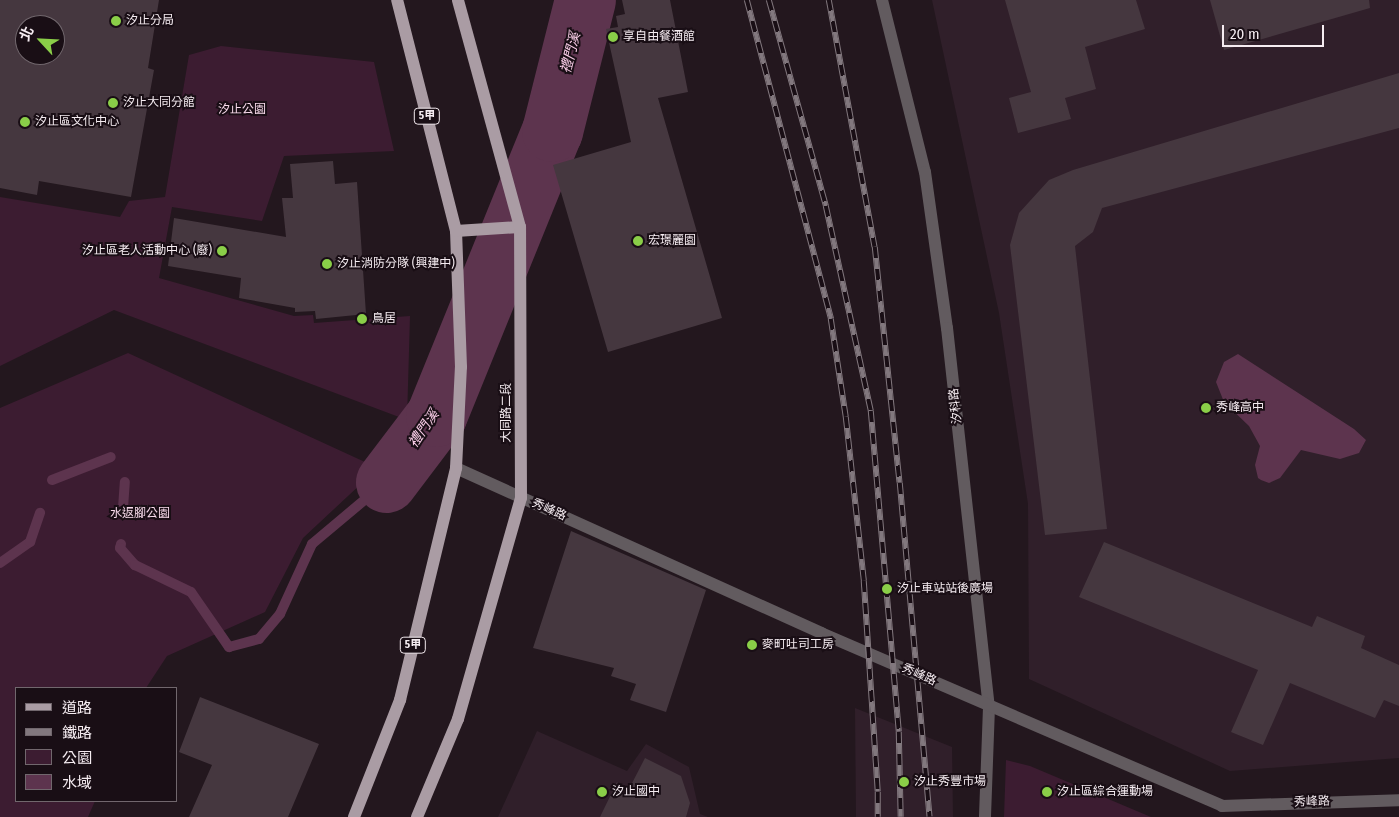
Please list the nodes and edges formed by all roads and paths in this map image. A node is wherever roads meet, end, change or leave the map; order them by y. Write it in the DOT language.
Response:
graph roads {
  1 [pos="398,0"];
  2 [pos="458,0"];
  3 [pos="882,0"];
  4 [pos="520,227"];
  5 [pos="456,231"];
  6 [pos="456,468"];
  7 [pos="521,498"];
  8 [pos="989,707"];
  9 [pos="1399,800"];
  10 [pos="354,817"];
  11 [pos="417,817"];
  12 [pos="985,817"];
  1 -- 5 [label="main road, 5甲"];
  2 -- 4 [label="main road, 大同路二段"];
  3 -- 8 [label="street, 汐科路"];
  4 -- 5 [label="main road"];
  4 -- 7 [label="main road, 大同路二段"];
  5 -- 6 [label="main road, 5甲"];
  6 -- 7 [label="street, 秀峰路"];
  6 -- 10 [label="main road, 5甲"];
  7 -- 8 [label="street, 秀峰路"];
  7 -- 11 [label="main road, 大同路二段"];
  8 -- 9 [label="street, 秀峰路"];
  8 -- 12 [label="street, 汐科路"];
}
